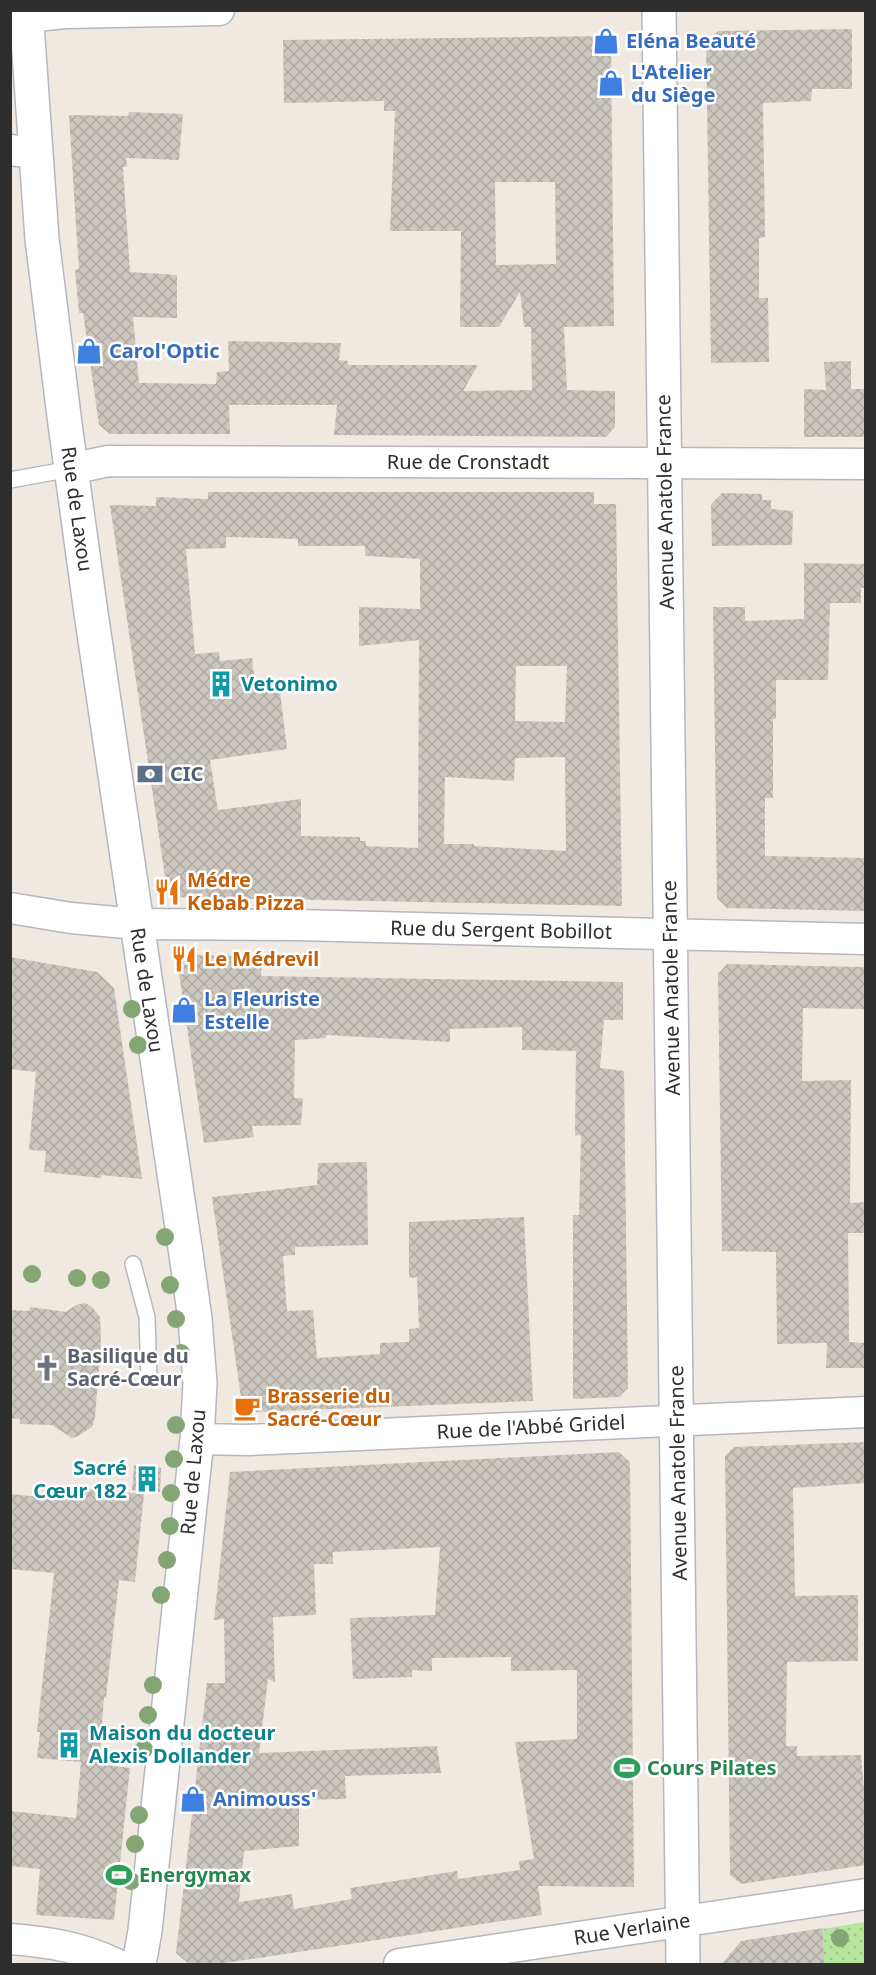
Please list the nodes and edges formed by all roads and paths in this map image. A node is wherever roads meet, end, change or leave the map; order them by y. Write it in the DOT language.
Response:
graph roads {
  1 [pos="219,10"];
  2 [pos="659,10"];
  3 [pos="26,14"];
  4 [pos="23,151"];
  5 [pos="664,463"];
  6 [pos="866,464"];
  7 [pos="71,469"];
  8 [pos="10,480"];
  9 [pos="10,908"];
  10 [pos="137,924"];
  11 [pos="670,934"];
  12 [pos="866,939"];
  13 [pos="133,1264"];
  14 [pos="149,1378"];
  15 [pos="866,1412"];
  16 [pos="678,1421"];
  17 [pos="197,1439"];
  18 [pos="866,1894"];
  19 [pos="683,1922"];
  20 [pos="10,1939"];
  21 [pos="116,1965"];
  22 [pos="139,1965"];
  23 [pos="399,1965"];
  24 [pos="683,1965"];
  1 -- 3 [label="street"];
  2 -- 5 [label="main road, Avenue Anatole France"];
  3 -- 4 [label="main road, Rue de Laxou"];
  4 -- 7 [label="main road, Rue de Laxou"];
  5 -- 6 [label="street, Rue de Cronstadt"];
  5 -- 7 [label="street, Rue de Cronstadt"];
  5 -- 11 [label="main road, Avenue Anatole France"];
  7 -- 8 [label="lane"];
  7 -- 10 [label="main road, Rue de Laxou"];
  9 -- 10 [label="street, Rue du Sergent Bobillot"];
  10 -- 11 [label="street, Rue du Sergent Bobillot"];
  10 -- 17 [label="main road, Rue de Laxou"];
  11 -- 12 [label="street, Rue du Sergent Bobillot"];
  11 -- 16 [label="main road, Avenue Anatole France"];
  13 -- 14 [label="lane"];
  15 -- 16 [label="street, Rue de l'Abbé Gridel"];
  16 -- 17 [label="street, Rue de l'Abbé Gridel"];
  16 -- 19 [label="main road, Avenue Anatole France"];
  17 -- 22 [label="main road, Rue de Laxou"];
  18 -- 19 [label="street, Rue Verlaine"];
  19 -- 23 [label="street, Rue Verlaine"];
  19 -- 24 [label="main road, Avenue Anatole France"];
  20 -- 21 [label="street"];
}
